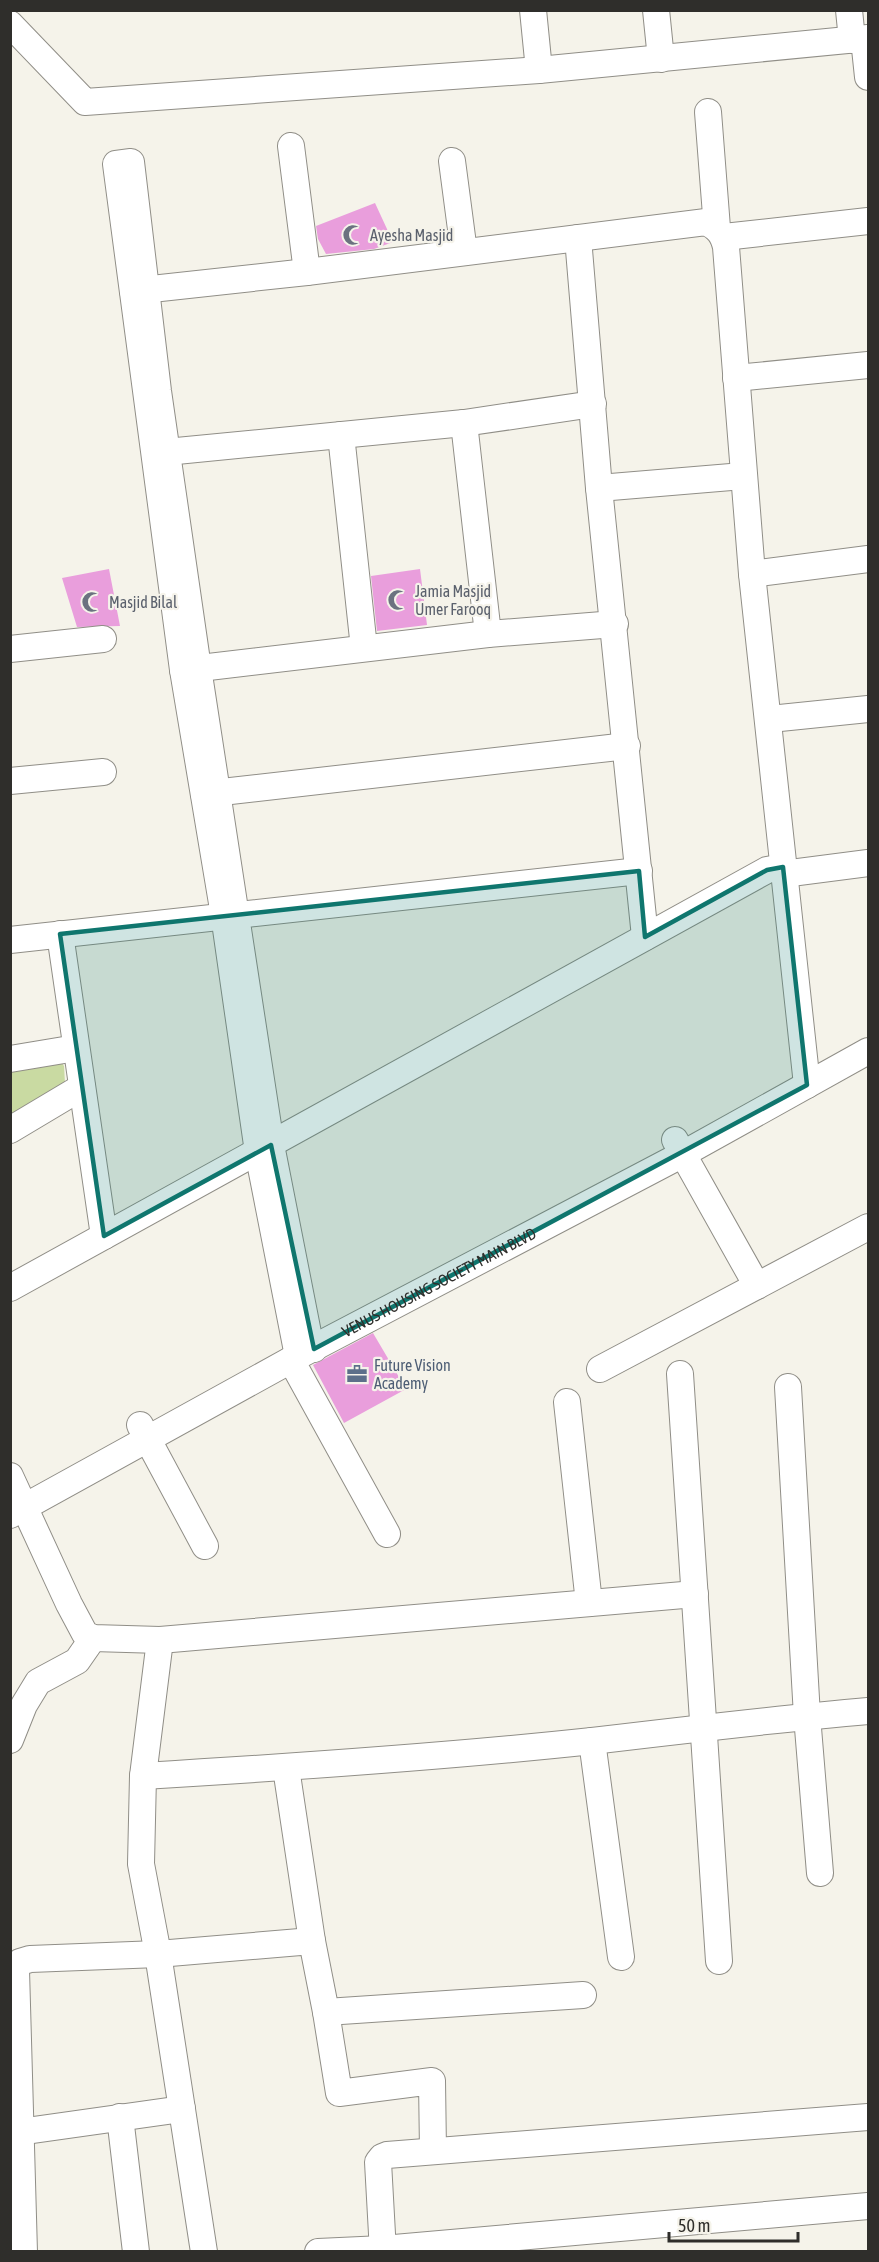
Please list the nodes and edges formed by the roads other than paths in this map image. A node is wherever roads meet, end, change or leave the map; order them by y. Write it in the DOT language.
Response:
graph roads {
  1 [pos="533,10"];
  2 [pos="656,10"];
  3 [pos="849,10"];
  4 [pos="10,24"];
  5 [pos="861,39"];
  6 [pos="661,59"];
  7 [pos="539,70"];
  8 [pos="868,76"];
  9 [pos="708,112"];
  10 [pos="291,146"];
  11 [pos="452,161"];
  12 [pos="123,163"];
  13 [pos="868,221"];
  14 [pos="720,232"];
  15 [pos="578,238"];
  16 [pos="464,252"];
  17 [pos="307,272"];
  18 [pos="140,289"];
  19 [pos="868,365"];
  20 [pos="736,378"];
  21 [pos="593,404"];
  22 [pos="464,423"];
  23 [pos="341,435"];
  24 [pos="162,452"];
  25 [pos="744,476"];
  26 [pos="600,488"];
  27 [pos="868,560"];
  28 [pos="752,574"];
  29 [pos="615,624"];
  30 [pos="488,634"];
  31 [pos="103,639"];
  32 [pos="364,648"];
  33 [pos="10,649"];
  34 [pos="191,669"];
  35 [pos="868,709"];
  36 [pos="770,719"];
  37 [pos="627,746"];
  38 [pos="103,772"];
  39 [pos="10,781"];
  40 [pos="211,793"];
  41 [pos="868,863"];
  42 [pos="639,871"];
  43 [pos="783,871"];
  44 [pos="231,914"];
  45 [pos="60,934"];
  46 [pos="645,937"];
  47 [pos="10,940"];
  48 [pos="868,1035"];
  49 [pos="76,1048"];
  50 [pos="868,1051"];
  51 [pos="10,1059"];
  52 [pos="806,1078"];
  53 [pos="82,1087"];
  54 [pos="10,1130"];
  55 [pos="679,1147"];
  56 [pos="265,1148"];
  57 [pos="868,1227"];
  58 [pos="104,1236"];
  59 [pos="757,1286"];
  60 [pos="10,1288"];
  61 [pos="301,1347"];
  62 [pos="600,1369"];
  63 [pos="680,1374"];
  64 [pos="788,1387"];
  65 [pos="567,1402"];
  66 [pos="144,1431"];
  67 [pos="15,1498"];
  68 [pos="387,1534"];
  69 [pos="205,1546"];
  70 [pos="695,1594"];
  71 [pos="589,1603"];
  72 [pos="93,1638"];
  73 [pos="160,1640"];
  74 [pos="868,1711"];
  75 [pos="807,1716"];
  76 [pos="703,1726"];
  77 [pos="10,1740"];
  78 [pos="592,1741"];
  79 [pos="286,1768"];
  80 [pos="143,1776"];
  81 [pos="820,1873"];
  82 [pos="312,1941"];
  83 [pos="158,1954"];
  84 [pos="621,1957"];
  85 [pos="719,1961"];
  86 [pos="583,1995"];
  87 [pos="326,2012"];
  88 [pos="182,2109"];
  89 [pos="120,2117"];
  90 [pos="868,2117"];
  91 [pos="20,2132"];
  92 [pos="433,2151"];
  93 [pos="868,2206"];
  94 [pos="383,2250"];
  95 [pos="24,2252"];
  96 [pos="136,2252"];
  97 [pos="204,2252"];
  98 [pos="318,2252"];
  1 -- 7 [label="street"];
  2 -- 6 [label="street"];
  3 -- 5 [label="street"];
  4 -- 7 [label="street"];
  5 -- 6 [label="street"];
  5 -- 8 [label="street"];
  6 -- 7 [label="street"];
  9 -- 14 [label="street"];
  10 -- 17 [label="street"];
  11 -- 16 [label="street"];
  12 -- 18 [label="street"];
  13 -- 14 [label="street"];
  14 -- 15 [label="street"];
  14 -- 20 [label="street"];
  15 -- 16 [label="street"];
  15 -- 21 [label="street"];
  16 -- 17 [label="street"];
  17 -- 18 [label="street"];
  18 -- 24 [label="street"];
  19 -- 20 [label="street"];
  20 -- 25 [label="street"];
  21 -- 22 [label="street"];
  21 -- 26 [label="street"];
  22 -- 23 [label="street"];
  22 -- 30 [label="street"];
  23 -- 24 [label="street"];
  23 -- 32 [label="street"];
  24 -- 34 [label="street"];
  25 -- 26 [label="street"];
  25 -- 28 [label="street"];
  26 -- 29 [label="street"];
  27 -- 28 [label="street"];
  28 -- 36 [label="street"];
  29 -- 30 [label="street"];
  29 -- 37 [label="street"];
  30 -- 32 [label="street"];
  31 -- 33 [label="street"];
  32 -- 34 [label="street"];
  34 -- 40 [label="street"];
  35 -- 36 [label="street"];
  36 -- 43 [label="street"];
  37 -- 40 [label="street"];
  37 -- 42 [label="street"];
  38 -- 39 [label="street"];
  40 -- 44 [label="street"];
  41 -- 43 [label="street"];
  42 -- 44 [label="street"];
  42 -- 46 [label="street"];
  43 -- 46 [label="street"];
  43 -- 52 [label="street"];
  44 -- 45 [label="street"];
  44 -- 56 [label="street"];
  45 -- 47 [label="street"];
  45 -- 49 [label="street"];
  46 -- 56 [label="street"];
  48 -- 52 [label="street, VENUS HOUSING SOCIETY MAIN BLVD"];
  49 -- 51 [label="street"];
  49 -- 53 [label="street"];
  50 -- 52 [label="street, VENUS HOUSING SOCIETY MAIN BLVD"];
  52 -- 55 [label="street, VENUS HOUSING SOCIETY MAIN BLVD"];
  53 -- 54 [label="street"];
  53 -- 58 [label="street"];
  55 -- 59 [label="street"];
  55 -- 61 [label="street, VENUS HOUSING SOCIETY MAIN BLVD"];
  56 -- 58 [label="street"];
  56 -- 61 [label="street"];
  57 -- 59 [label="street"];
  58 -- 60 [label="street"];
  59 -- 62 [label="street"];
  61 -- 66 [label="street, VENUS HOUSING SOCIETY MAIN BLVD"];
  61 -- 68 [label="street"];
  63 -- 70 [label="street"];
  64 -- 75 [label="street"];
  65 -- 71 [label="street"];
  66 -- 67 [label="street, VENUS HOUSING SOCIETY MAIN BLVD"];
  66 -- 69 [label="street"];
  67 -- 72 [label="street"];
  70 -- 71 [label="street"];
  70 -- 76 [label="street"];
  71 -- 73 [label="street"];
  72 -- 73 [label="street"];
  72 -- 77 [label="street"];
  73 -- 80 [label="street"];
  74 -- 75 [label="street"];
  75 -- 76 [label="street"];
  75 -- 81 [label="street"];
  76 -- 78 [label="street"];
  76 -- 85 [label="street"];
  78 -- 79 [label="street"];
  78 -- 84 [label="street"];
  79 -- 80 [label="street"];
  79 -- 82 [label="street"];
  80 -- 83 [label="street"];
  82 -- 83 [label="street"];
  82 -- 87 [label="street"];
  83 -- 88 [label="street"];
  83 -- 91 [label="street"];
  86 -- 87 [label="street"];
  87 -- 92 [label="street"];
  88 -- 89 [label="street"];
  88 -- 97 [label="street"];
  89 -- 91 [label="street"];
  89 -- 96 [label="street"];
  90 -- 92 [label="street"];
  91 -- 95 [label="street"];
  92 -- 94 [label="street"];
  93 -- 94 [label="street"];
  94 -- 98 [label="street"];
}
